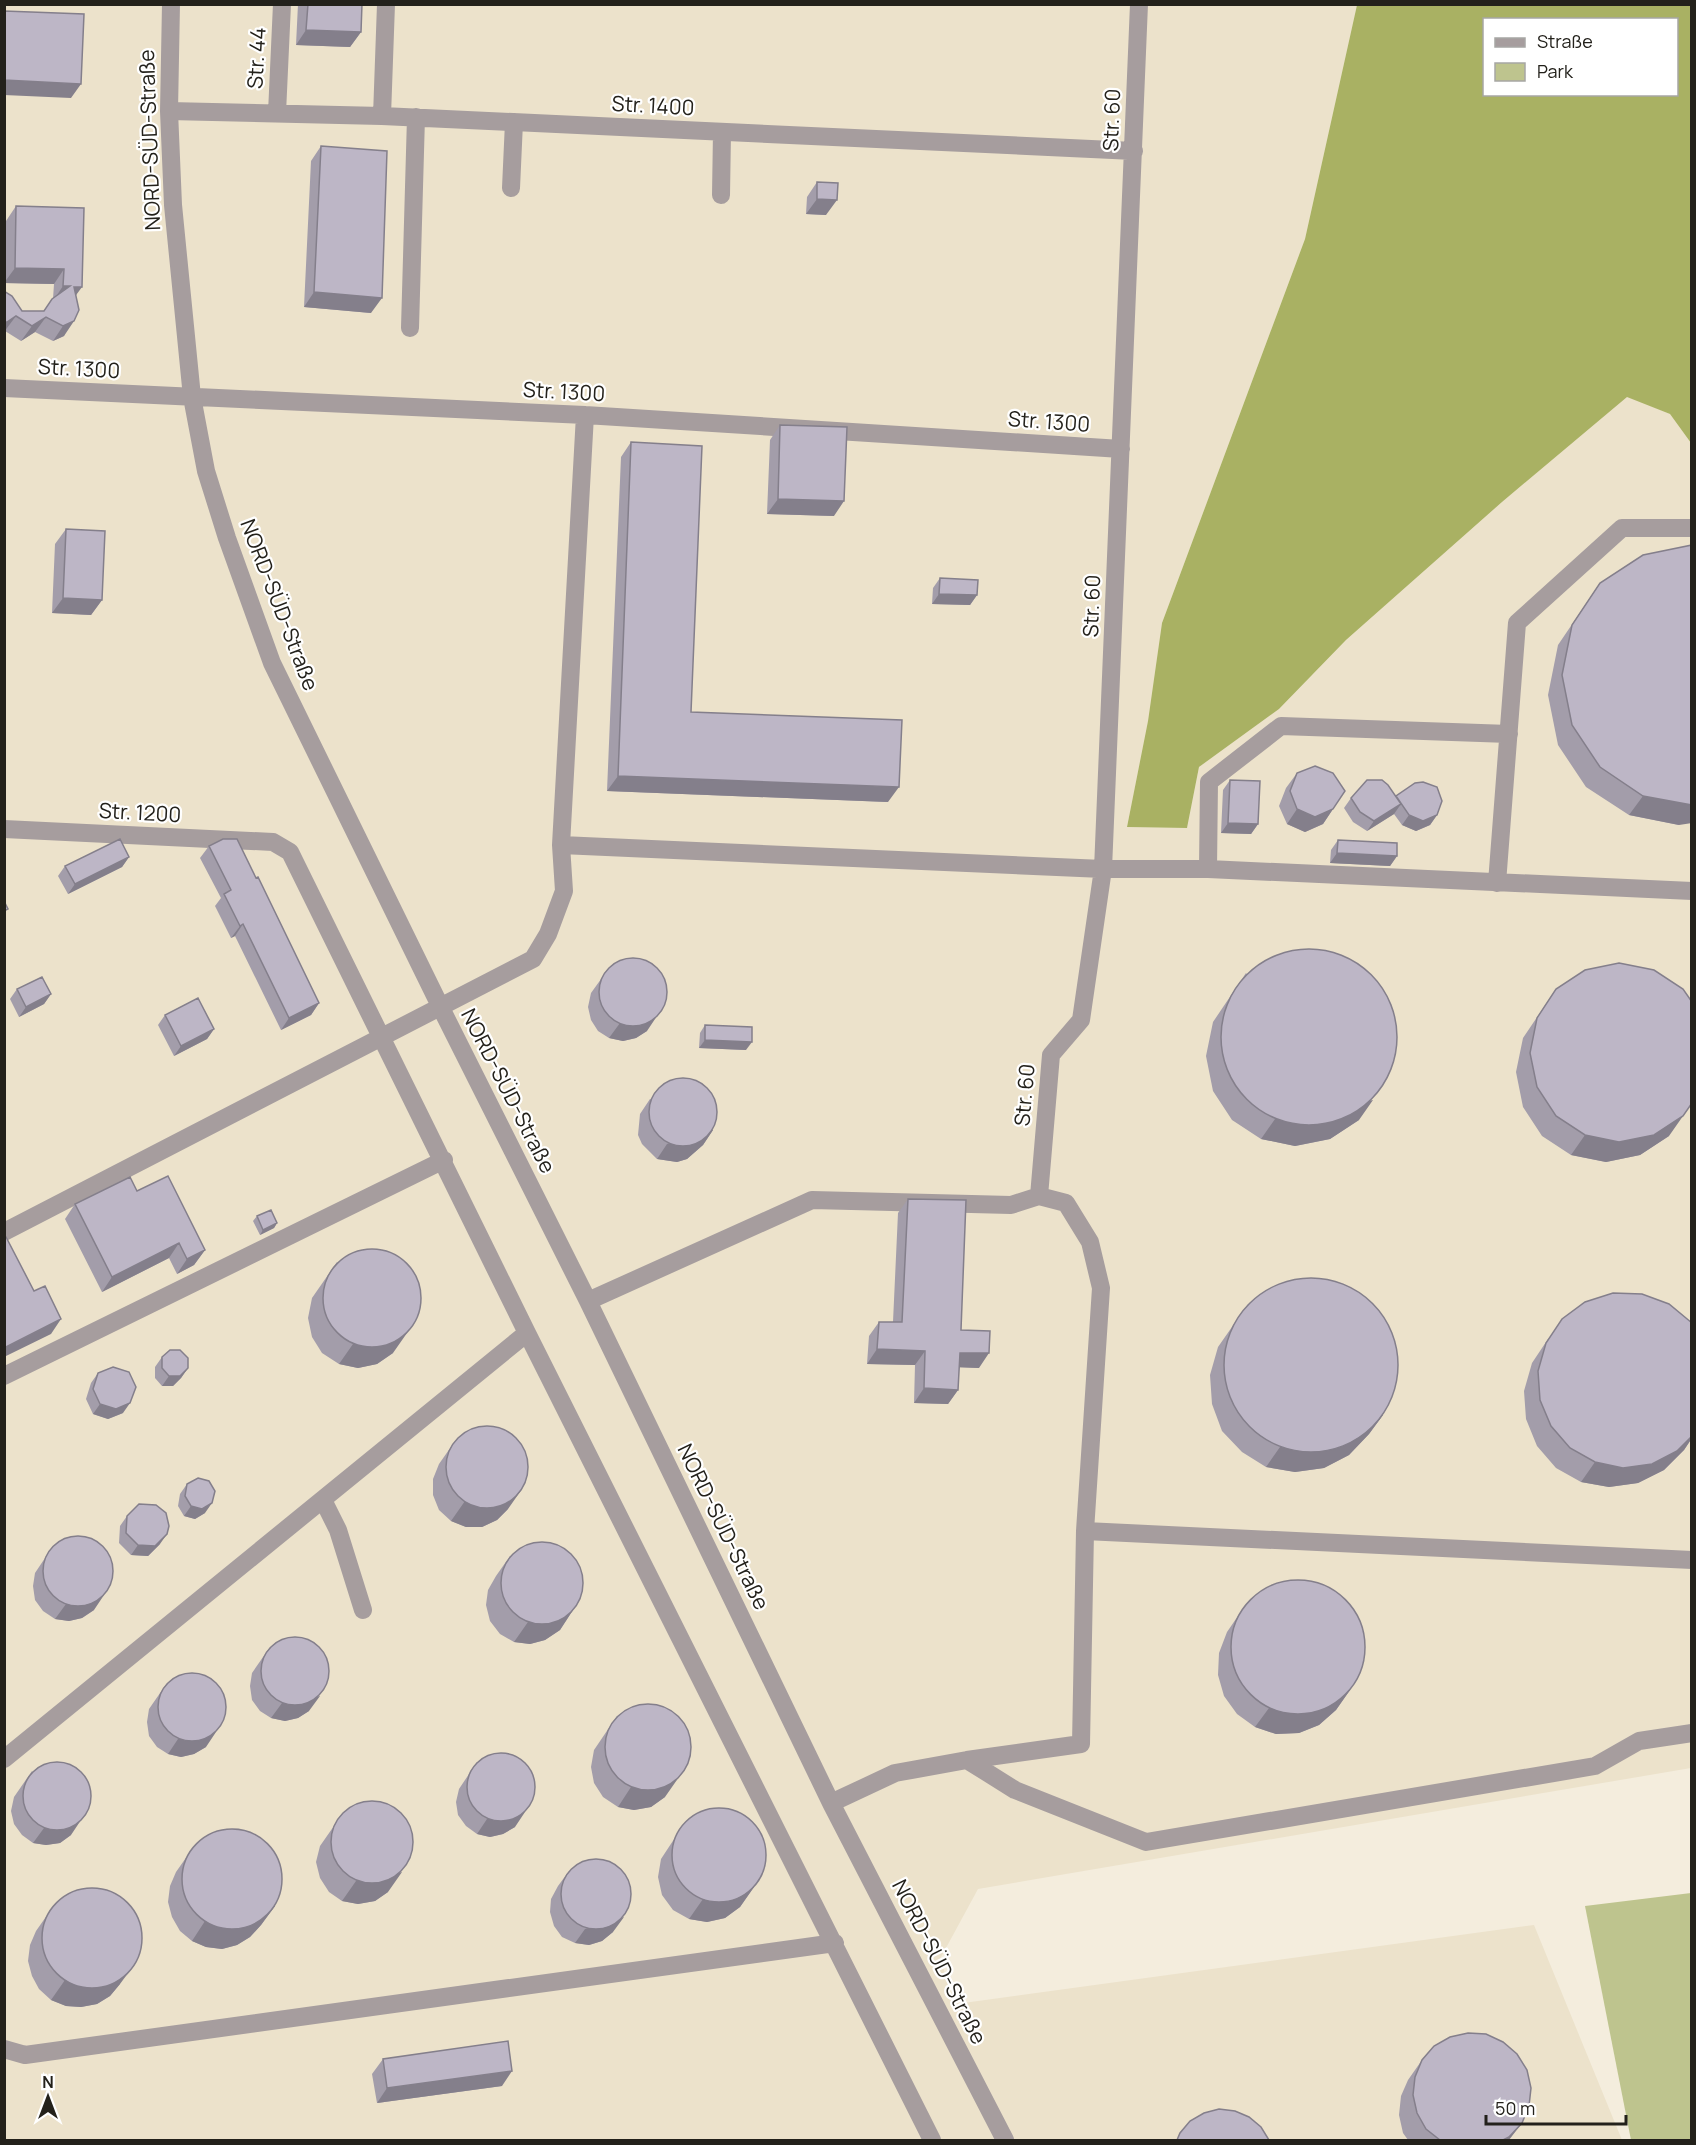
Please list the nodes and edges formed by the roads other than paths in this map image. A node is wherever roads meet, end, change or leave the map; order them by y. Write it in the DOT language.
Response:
graph roads {
  1 [pos="171,4"];
  2 [pos="282,4"];
  3 [pos="386,4"];
  4 [pos="1139,4"];
  5 [pos="169,111"];
  6 [pos="277,113"];
  7 [pos="382,116"];
  8 [pos="416,117"];
  9 [pos="514,122"];
  10 [pos="722,132"];
  11 [pos="1134,151"];
  12 [pos="511,188"];
  13 [pos="721,195"];
  14 [pos="410,328"];
  15 [pos="4,388"];
  16 [pos="192,397"];
  17 [pos="585,415"];
  18 [pos="1121,449"];
  19 [pos="1692,528"];
  20 [pos="1509,734"];
  21 [pos="4,829"];
  22 [pos="561,845"];
  23 [pos="1103,869"];
  24 [pos="1208,869"];
  25 [pos="1497,883"];
  26 [pos="1692,891"];
  27 [pos="441,1006"];
  28 [pos="381,1036"];
  29 [pos="444,1160"];
  30 [pos="1039,1196"];
  31 [pos="4,1232"];
  32 [pos="588,1301"];
  33 [pos="527,1333"];
  34 [pos="4,1376"];
  35 [pos="323,1500"];
  36 [pos="1085,1531"];
  37 [pos="1692,1560"];
  38 [pos="363,1610"];
  39 [pos="1692,1733"];
  40 [pos="4,1759"];
  41 [pos="967,1760"];
  42 [pos="831,1803"];
  43 [pos="835,1943"];
  44 [pos="4,2049"];
  45 [pos="932,2140"];
  46 [pos="1005,2140"];
  1 -- 5 [label="lane, NORD-SÜD-Straße"];
  2 -- 6 [label="lane, Str. 44"];
  3 -- 7 [label="lane"];
  4 -- 11 [label="lane, Str. 60"];
  5 -- 6 [label="lane, Str. 1400"];
  5 -- 16 [label="lane, NORD-SÜD-Straße"];
  6 -- 7 [label="lane, Str. 1400"];
  7 -- 8 [label="lane, Str. 1400"];
  8 -- 9 [label="lane, Str. 1400"];
  8 -- 14 [label="lane"];
  9 -- 10 [label="lane, Str. 1400"];
  9 -- 12 [label="lane"];
  10 -- 11 [label="lane, Str. 1400"];
  10 -- 13 [label="lane"];
  11 -- 18 [label="lane, Str. 60"];
  15 -- 16 [label="lane, Str. 1300"];
  16 -- 17 [label="lane, Str. 1300"];
  16 -- 27 [label="lane, NORD-SÜD-Straße"];
  17 -- 18 [label="lane, Str. 1300"];
  17 -- 22 [label="lane"];
  18 -- 23 [label="lane, Str. 60"];
  19 -- 20 [label="lane"];
  20 -- 24 [label="lane"];
  20 -- 25 [label="lane"];
  21 -- 28 [label="lane, Str. 1200"];
  22 -- 23 [label="lane"];
  22 -- 27 [label="lane"];
  23 -- 24 [label="lane"];
  23 -- 30 [label="lane, Str. 60"];
  24 -- 25 [label="lane"];
  25 -- 26 [label="lane"];
  27 -- 28 [label="lane"];
  27 -- 32 [label="lane, NORD-SÜD-Straße"];
  28 -- 29 [label="lane"];
  28 -- 31 [label="lane"];
  29 -- 33 [label="lane"];
  29 -- 34 [label="lane"];
  30 -- 32 [label="lane"];
  30 -- 36 [label="lane"];
  32 -- 42 [label="lane, NORD-SÜD-Straße"];
  33 -- 35 [label="lane"];
  33 -- 43 [label="lane"];
  35 -- 38 [label="lane"];
  35 -- 40 [label="lane"];
  36 -- 37 [label="lane"];
  36 -- 41 [label="lane"];
  39 -- 41 [label="lane"];
  41 -- 42 [label="lane"];
  42 -- 46 [label="lane, NORD-SÜD-Straße"];
  43 -- 44 [label="lane"];
  43 -- 45 [label="lane"];
}
